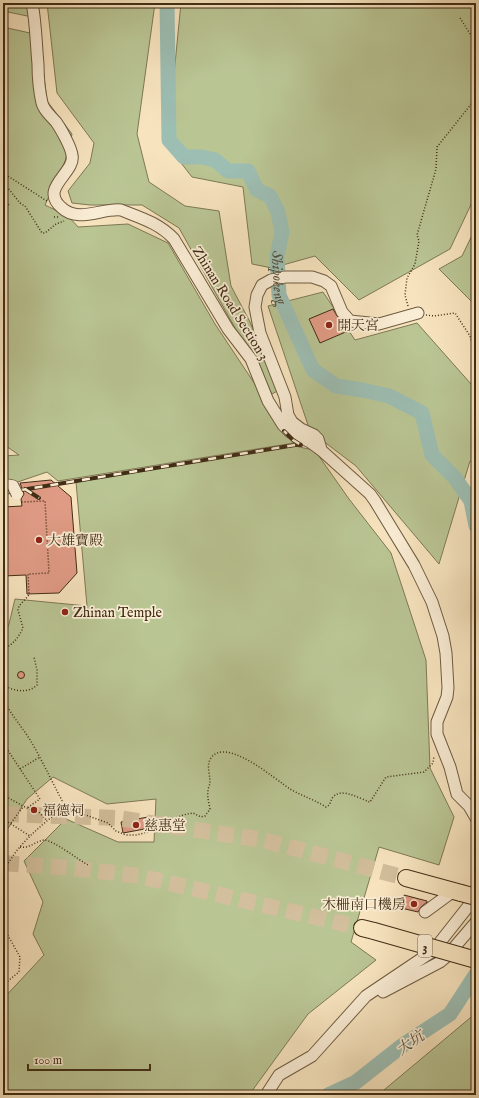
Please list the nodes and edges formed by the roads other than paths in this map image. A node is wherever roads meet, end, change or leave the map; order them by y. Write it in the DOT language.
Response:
graph roads {
  1 [pos="32,3"];
  2 [pos="415,314"];
  3 [pos="321,450"];
  4 [pos="476,818"];
  5 [pos="406,878"];
  6 [pos="467,894"];
  7 [pos="425,912"];
  8 [pos="476,922"];
  9 [pos="368,930"];
  10 [pos="476,960"];
  11 [pos="355,1008"];
  12 [pos="266,1095"];
  1 -- 3 [label="street, Zhinan Road Section 3"];
  2 -- 3 [label="street"];
  3 -- 4 [label="street, Zhinan Road Section 3"];
  5 -- 6 [label="highway"];
  6 -- 7 [label="street"];
  6 -- 11 [label="street"];
  8 -- 11 [label="street"];
  9 -- 10 [label="highway, 3, bridge"];
  11 -- 12 [label="street"];
}
